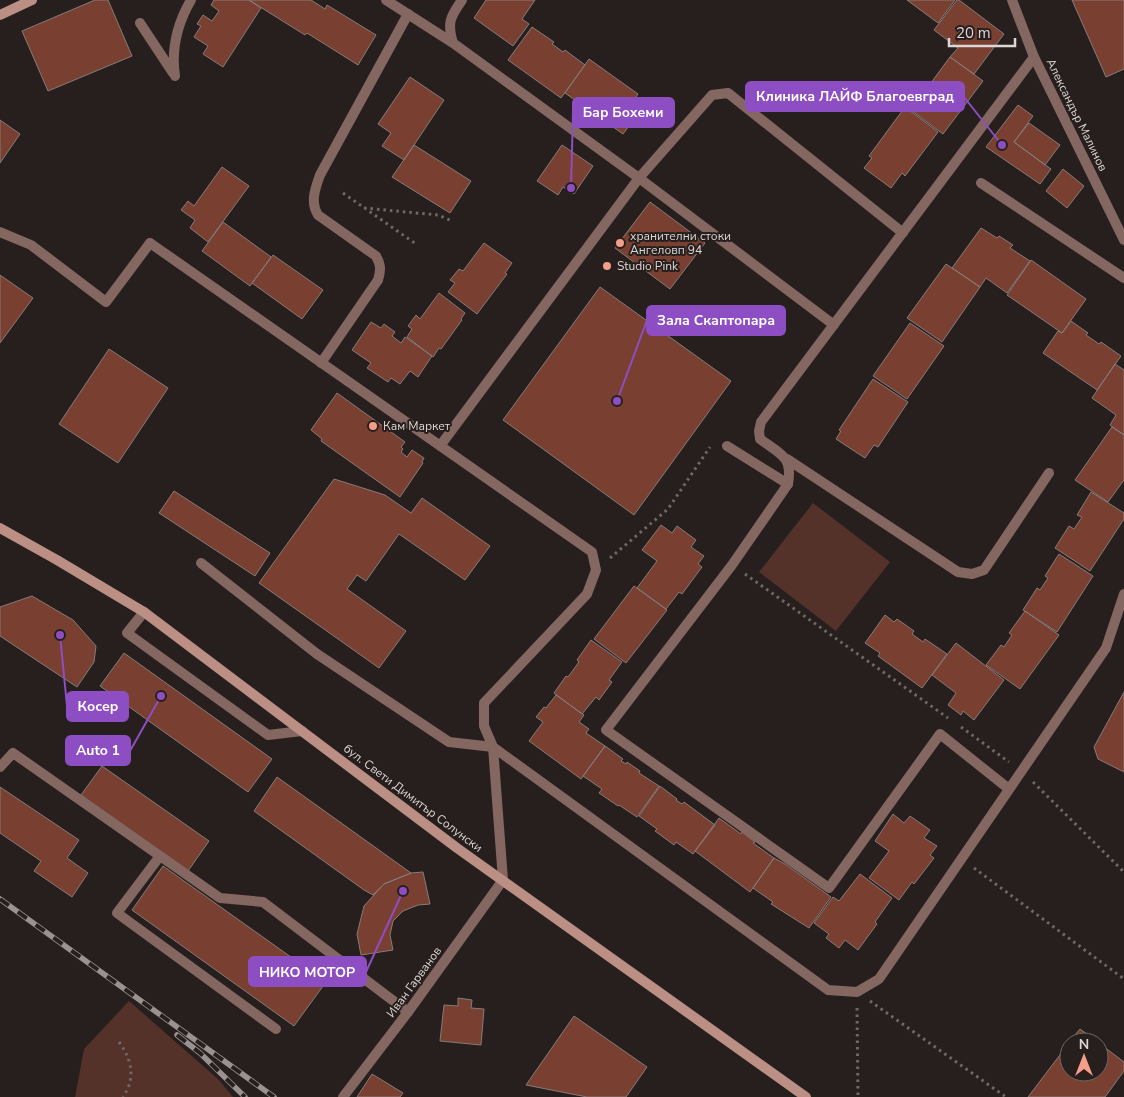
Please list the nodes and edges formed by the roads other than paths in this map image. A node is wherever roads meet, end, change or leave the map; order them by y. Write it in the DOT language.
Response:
graph roads {
  1 [pos="32,0"];
  2 [pos="191,0"];
  3 [pos="386,0"];
  4 [pos="462,0"];
  5 [pos="1012,0"];
  6 [pos="408,14"];
  7 [pos="0,15"];
  8 [pos="140,23"];
  9 [pos="453,43"];
  10 [pos="1034,57"];
  11 [pos="639,178"];
  12 [pos="981,183"];
  13 [pos="0,232"];
  14 [pos="903,233"];
  15 [pos="1124,240"];
  16 [pos="1124,278"];
  17 [pos="834,325"];
  18 [pos="321,363"];
  19 [pos="440,446"];
  20 [pos="727,446"];
  21 [pos="787,459"];
  22 [pos="1049,473"];
  23 [pos="788,484"];
  24 [pos="0,528"];
  25 [pos="201,563"];
  26 [pos="1124,594"];
  27 [pos="144,612"];
  28 [pos="302,731"];
  29 [pos="493,747"];
  30 [pos="0,767"];
  31 [pos="1009,789"];
  32 [pos="160,856"];
  33 [pos="503,880"];
  34 [pos="408,1012"];
  35 [pos="276,1029"];
  36 [pos="343,1097"];
  37 [pos="806,1097"];
  1 -- 7 [label="main road"];
  2 -- 8 [label="street"];
  3 -- 6 [label="street"];
  4 -- 9 [label="street"];
  5 -- 10 [label="street, Александър Малинов"];
  6 -- 9 [label="street"];
  6 -- 18 [label="street"];
  9 -- 11 [label="street"];
  10 -- 14 [label="street"];
  10 -- 15 [label="street, Александър Малинов"];
  11 -- 14 [label="street"];
  11 -- 17 [label="street"];
  11 -- 19 [label="street"];
  12 -- 16 [label="street"];
  13 -- 18 [label="street"];
  14 -- 17 [label="street"];
  17 -- 21 [label="street"];
  18 -- 19 [label="street"];
  19 -- 29 [label="street"];
  20 -- 23 [label="street"];
  21 -- 22 [label="street"];
  21 -- 23 [label="street"];
  23 -- 31 [label="street"];
  24 -- 27 [label="main road, бул. Свети Димитър Солунски"];
  25 -- 29 [label="street"];
  26 -- 31 [label="street"];
  27 -- 28 [label="main road, бул. Свети Димитър Солунски"];
  27 -- 28 [label="street"];
  28 -- 33 [label="main road, бул. Свети Димитър Солунски"];
  29 -- 31 [label="street"];
  29 -- 33 [label="street"];
  30 -- 32 [label="street"];
  32 -- 34 [label="street"];
  32 -- 35 [label="street"];
  33 -- 34 [label="street, Иван Гарванов"];
  33 -- 37 [label="main road, бул. Свети Димитър Солунски"];
  34 -- 36 [label="street, Иван Гарванов"];
}
